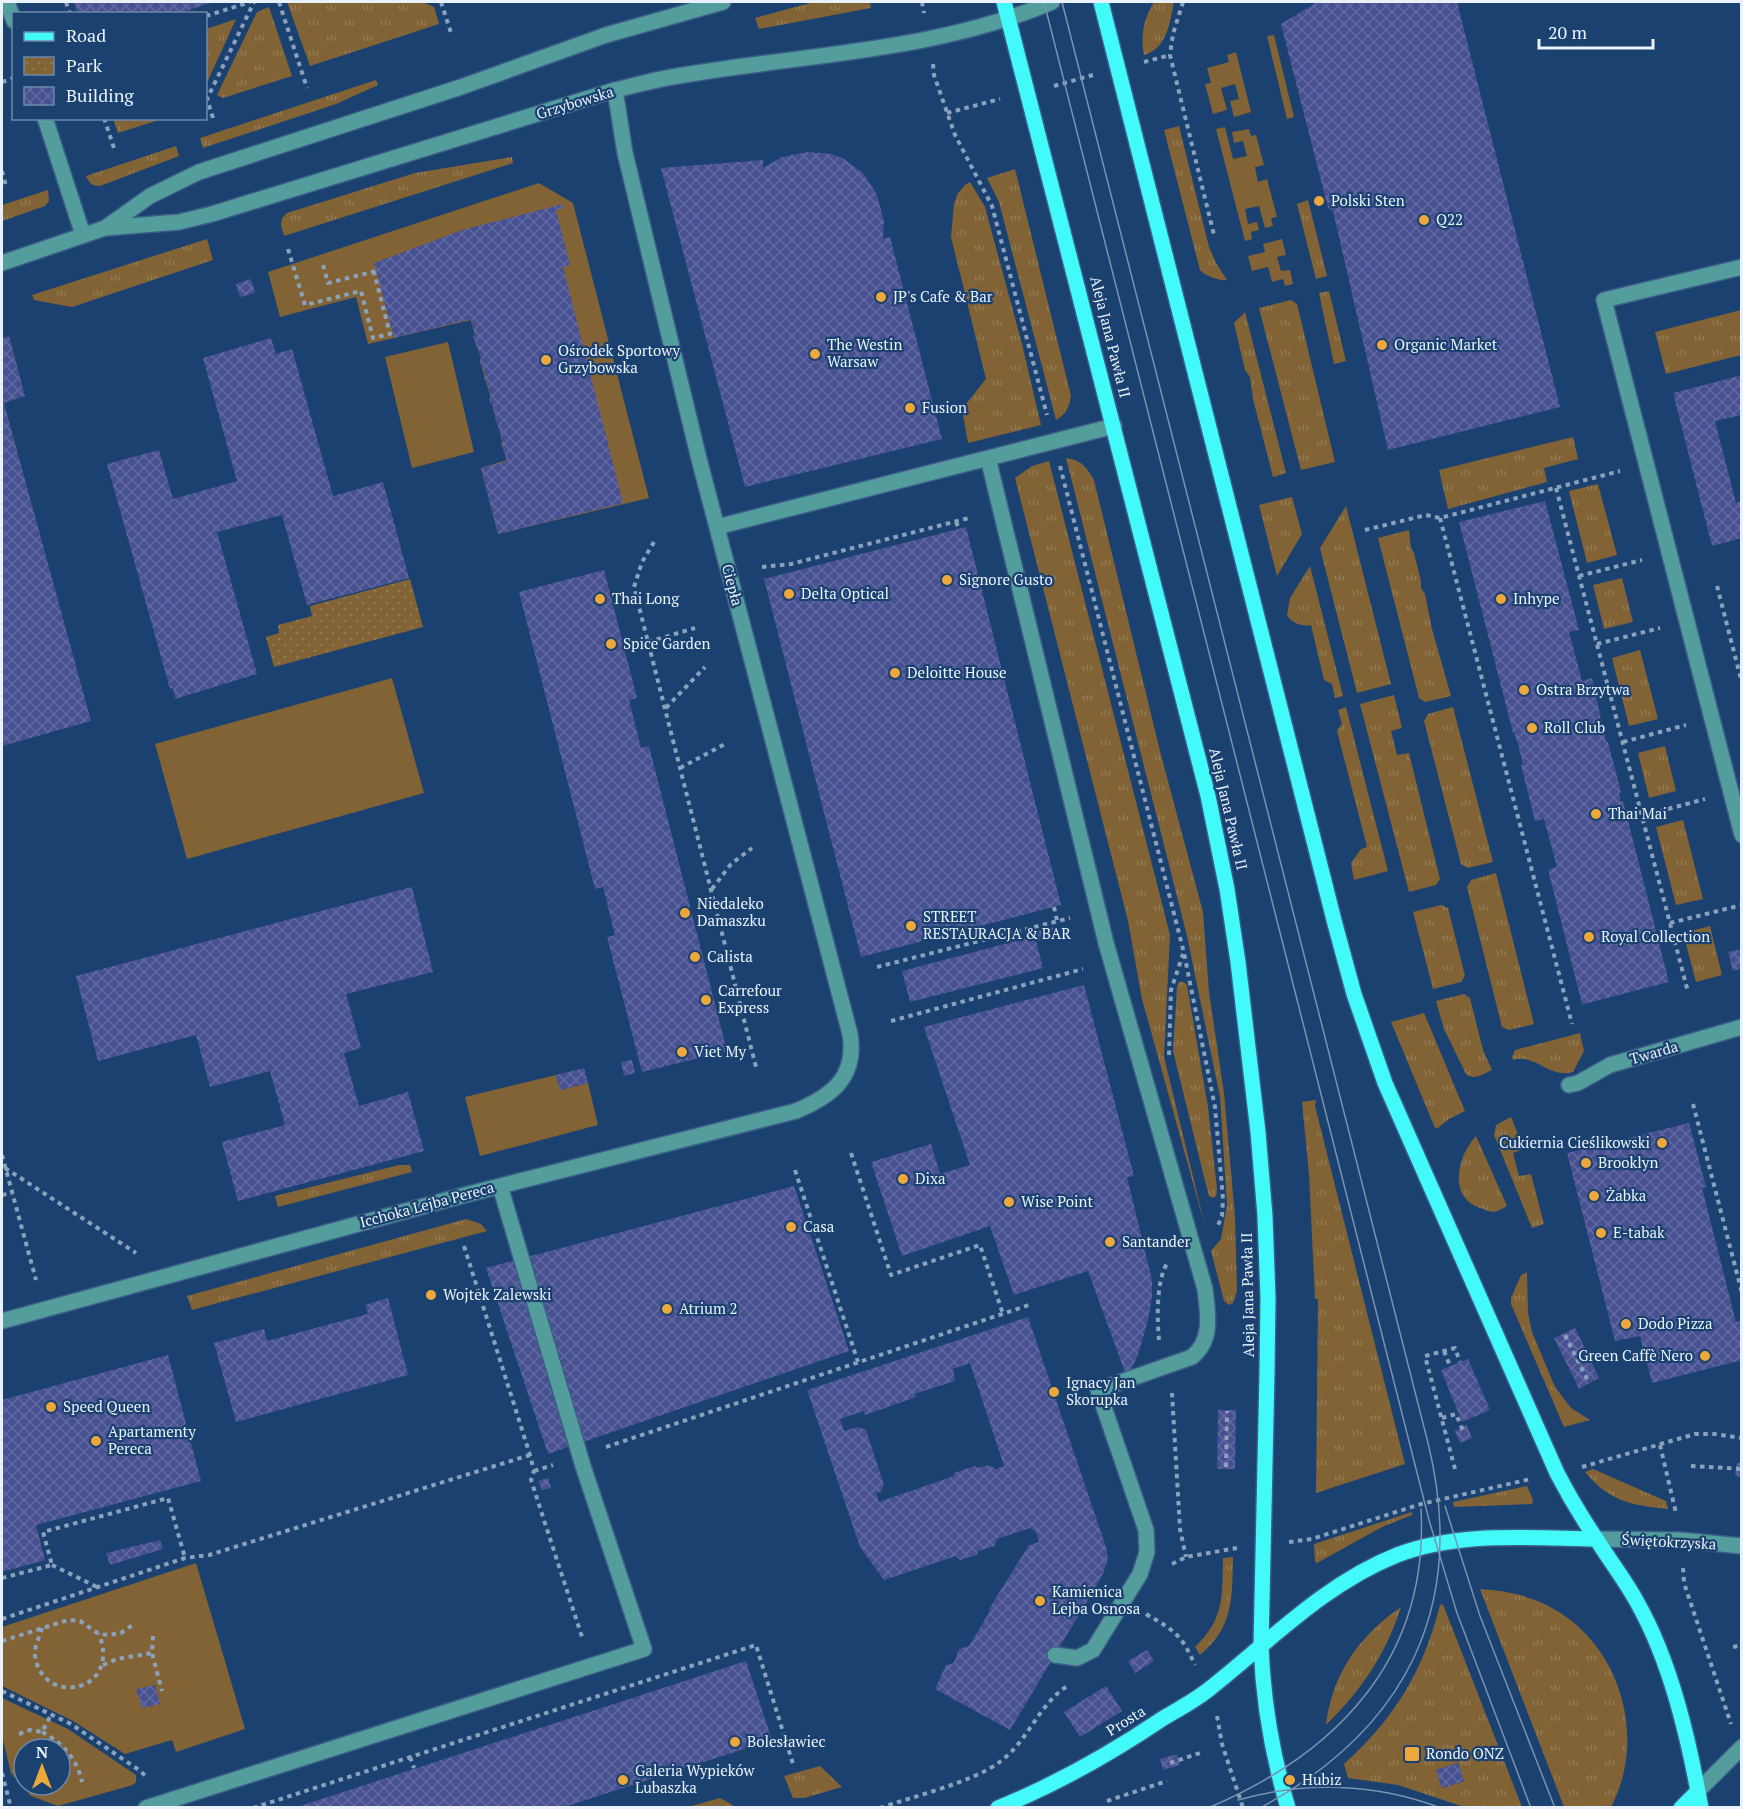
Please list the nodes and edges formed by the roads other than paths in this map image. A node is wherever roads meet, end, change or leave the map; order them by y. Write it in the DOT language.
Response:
graph roads {
  1 [pos="723,2"];
  2 [pos="1052,2"];
  3 [pos="1101,2"];
  4 [pos="1006,9"];
  5 [pos="615,90"];
  6 [pos="46,120"];
  7 [pos="105,228"];
  8 [pos="83,236"];
  9 [pos="2,263"];
  10 [pos="1742,267"];
  11 [pos="1114,426"];
  12 [pos="988,458"];
  13 [pos="717,527"];
  14 [pos="1742,835"];
  15 [pos="1742,1027"];
  16 [pos="844,1077"];
  17 [pos="1569,1084"];
  18 [pos="500,1186"];
  19 [pos="2,1321"];
  20 [pos="1596,1539"];
  21 [pos="1742,1546"];
  22 [pos="1260,1646"];
  23 [pos="1055,1655"];
  24 [pos="1742,1747"];
  25 [pos="1698,1791"];
  26 [pos="146,1808"];
  27 [pos="998,1808"];
  28 [pos="1288,1808"];
  29 [pos="1681,1808"];
  30 [pos="1701,1808"];
  1 -- 7 [label="street, Grzybowska"];
  2 -- 4 [label="street, Grzybowska"];
  3 -- 20 [label="main road"];
  4 -- 5 [label="street, Grzybowska"];
  4 -- 11 [label="main road, Aleja Jana Pawła II"];
  5 -- 7 [label="street, Grzybowska"];
  5 -- 13 [label="street, Ciepła"];
  6 -- 8 [label="street"];
  7 -- 8 [label="street, Grzybowska"];
  8 -- 9 [label="street, Grzybowska"];
  10 -- 14 [label="street"];
  11 -- 12 [label="street"];
  11 -- 22 [label="main road, Aleja Jana Pawła II"];
  12 -- 13 [label="street"];
  12 -- 23 [label="street"];
  13 -- 16 [label="street, Ciepła"];
  15 -- 17 [label="street, Twarda"];
  16 -- 18 [label="street, Icchoka Lejba Pereca"];
  18 -- 19 [label="street, Icchoka Lejba Pereca"];
  18 -- 26 [label="street"];
  20 -- 21 [label="street, Świętokrzyska"];
  20 -- 22 [label="main road"];
  20 -- 25 [label="main road"];
  22 -- 27 [label="main road, Prosta"];
  22 -- 28 [label="main road"];
  24 -- 25 [label="street"];
  25 -- 29 [label="main road"];
  25 -- 30 [label="main road"];
}
